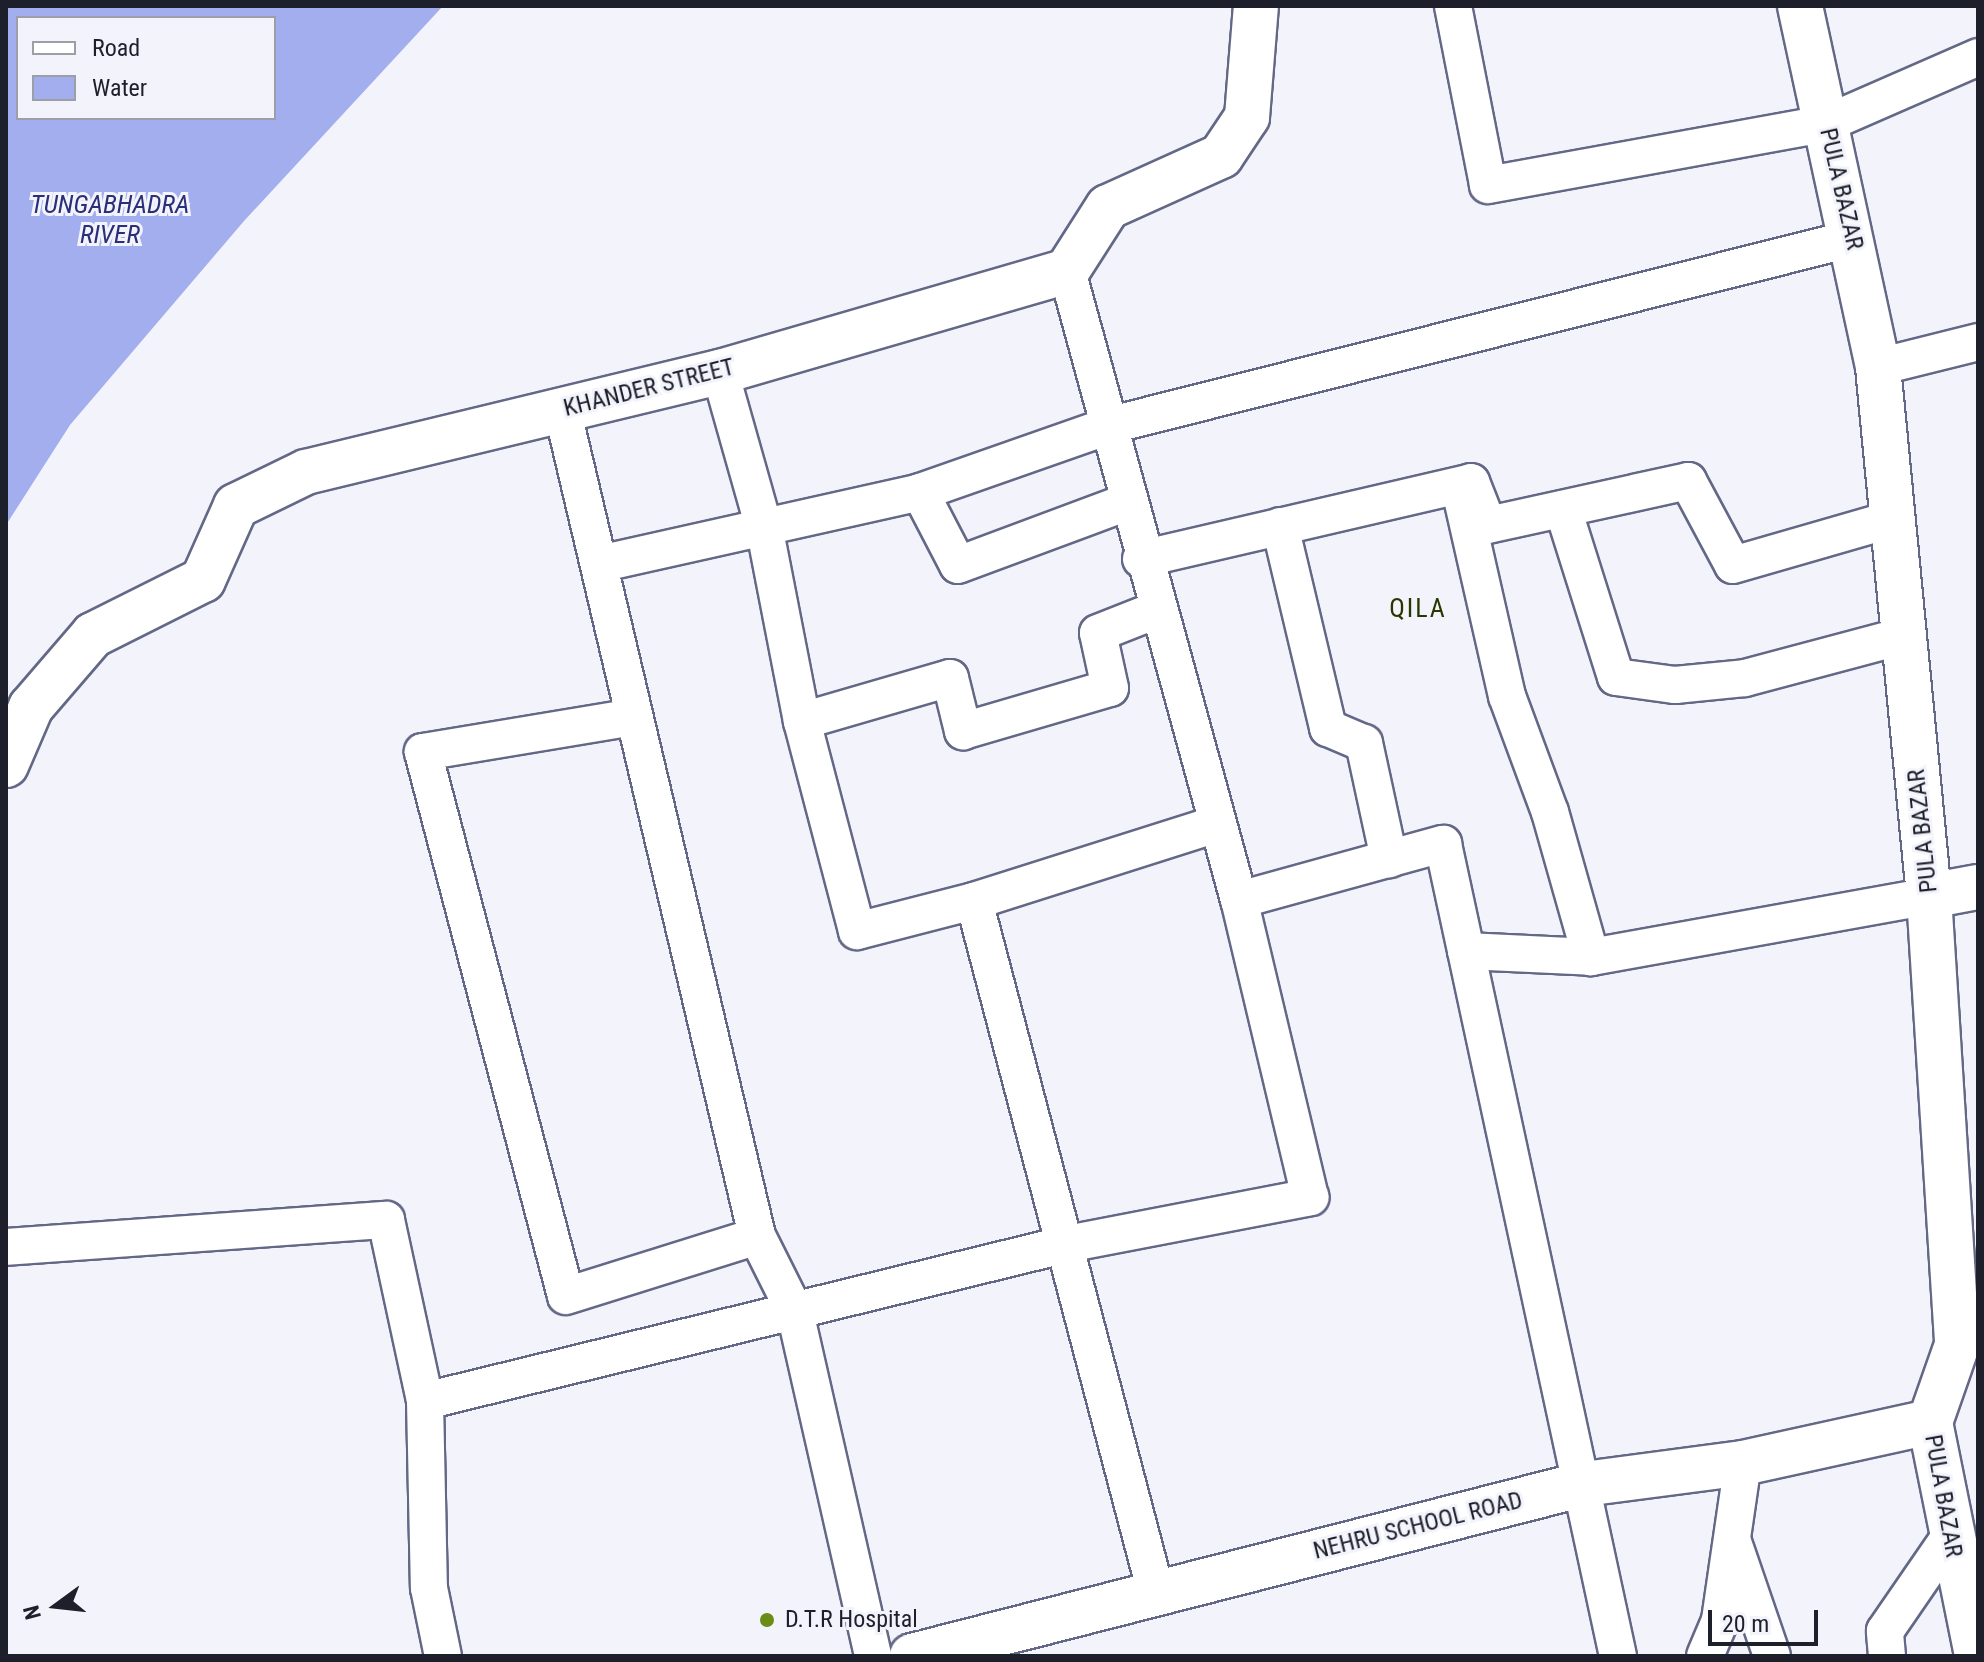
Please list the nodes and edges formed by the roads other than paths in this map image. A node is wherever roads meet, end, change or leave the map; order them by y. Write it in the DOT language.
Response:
graph roads {
  1 [pos="1256,6"];
  2 [pos="1453,6"];
  3 [pos="1800,6"];
  4 [pos="1978,57"];
  5 [pos="1825,124"];
  6 [pos="1854,238"];
  7 [pos="1067,271"];
  8 [pos="1978,342"];
  9 [pos="1878,367"];
  10 [pos="720,372"];
  11 [pos="562,409"];
  12 [pos="1111,425"];
  13 [pos="1459,485"];
  14 [pos="920,492"];
  15 [pos="1125,503"];
  16 [pos="1563,509"];
  17 [pos="1892,519"];
  18 [pos="1280,526"];
  19 [pos="765,531"];
  20 [pos="1141,559"];
  21 [pos="599,564"];
  22 [pos="1156,610"];
  23 [pos="1903,636"];
  24 [pos="634,717"];
  25 [pos="802,721"];
  26 [pos="6,765"];
  27 [pos="1217,824"];
  28 [pos="1389,859"];
  29 [pos="1978,887"];
  30 [pos="1929,896"];
  31 [pos="1239,900"];
  32 [pos="974,901"];
  33 [pos="1466,951"];
  34 [pos="1591,957"];
  35 [pos="757,1236"];
  36 [pos="1067,1244"];
  37 [pos="6,1247"];
  38 [pos="795,1312"];
  39 [pos="1967,1345"];
  40 [pos="425,1401"];
  41 [pos="1930,1422"];
  42 [pos="1743,1463"];
  43 [pos="1584,1484"];
  44 [pos="1949,1538"];
  45 [pos="1733,1542"];
  46 [pos="1156,1593"];
  47 [pos="443,1656"];
  48 [pos="873,1656"];
  49 [pos="912,1656"];
  50 [pos="1618,1656"];
  51 [pos="1705,1656"];
  52 [pos="1772,1656"];
  53 [pos="1887,1656"];
  54 [pos="1977,1656"];
  1 -- 7 [label="street"];
  2 -- 5 [label="street"];
  3 -- 5 [label="street, PULA BAZAR"];
  4 -- 5 [label="street"];
  5 -- 6 [label="street, PULA BAZAR"];
  6 -- 9 [label="street, PULA BAZAR"];
  6 -- 12 [label="street"];
  7 -- 10 [label="street, KHANDER STREET"];
  7 -- 12 [label="street"];
  8 -- 9 [label="street"];
  9 -- 17 [label="street, PULA BAZAR"];
  10 -- 11 [label="street, KHANDER STREET"];
  10 -- 19 [label="street"];
  11 -- 21 [label="street"];
  11 -- 26 [label="street, KHANDER STREET"];
  12 -- 14 [label="street"];
  12 -- 15 [label="street"];
  13 -- 16 [label="street"];
  13 -- 18 [label="street"];
  13 -- 34 [label="street"];
  14 -- 15 [label="street"];
  14 -- 19 [label="street"];
  15 -- 20 [label="street"];
  16 -- 17 [label="street"];
  16 -- 23 [label="street"];
  17 -- 23 [label="street, PULA BAZAR"];
  18 -- 20 [label="street"];
  18 -- 28 [label="street"];
  19 -- 21 [label="street"];
  19 -- 25 [label="street"];
  20 -- 22 [label="street"];
  21 -- 24 [label="street"];
  22 -- 25 [label="street"];
  22 -- 27 [label="street"];
  23 -- 30 [label="street, PULA BAZAR"];
  24 -- 35 [label="street"];
  24 -- 35 [label="street"];
  25 -- 32 [label="street"];
  27 -- 31 [label="street"];
  27 -- 32 [label="street"];
  28 -- 31 [label="street"];
  28 -- 33 [label="street"];
  29 -- 30 [label="street"];
  30 -- 34 [label="street"];
  30 -- 39 [label="street, PULA BAZAR"];
  31 -- 36 [label="street"];
  32 -- 36 [label="street"];
  33 -- 34 [label="street"];
  33 -- 43 [label="street"];
  35 -- 38 [label="street"];
  36 -- 38 [label="street"];
  36 -- 46 [label="street"];
  37 -- 40 [label="street"];
  38 -- 40 [label="street"];
  38 -- 48 [label="street"];
  39 -- 41 [label="street, PULA BAZAR"];
  40 -- 47 [label="street"];
  41 -- 42 [label="street, NEHRU SCHOOL ROAD"];
  41 -- 44 [label="street, PULA BAZAR"];
  42 -- 43 [label="street, NEHRU SCHOOL ROAD"];
  42 -- 45 [label="street"];
  43 -- 46 [label="street, NEHRU SCHOOL ROAD"];
  43 -- 50 [label="street"];
  44 -- 53 [label="street"];
  44 -- 54 [label="street, PULA BAZAR"];
  45 -- 51 [label="street"];
  45 -- 52 [label="street"];
  46 -- 49 [label="street, NEHRU SCHOOL ROAD"];
}
